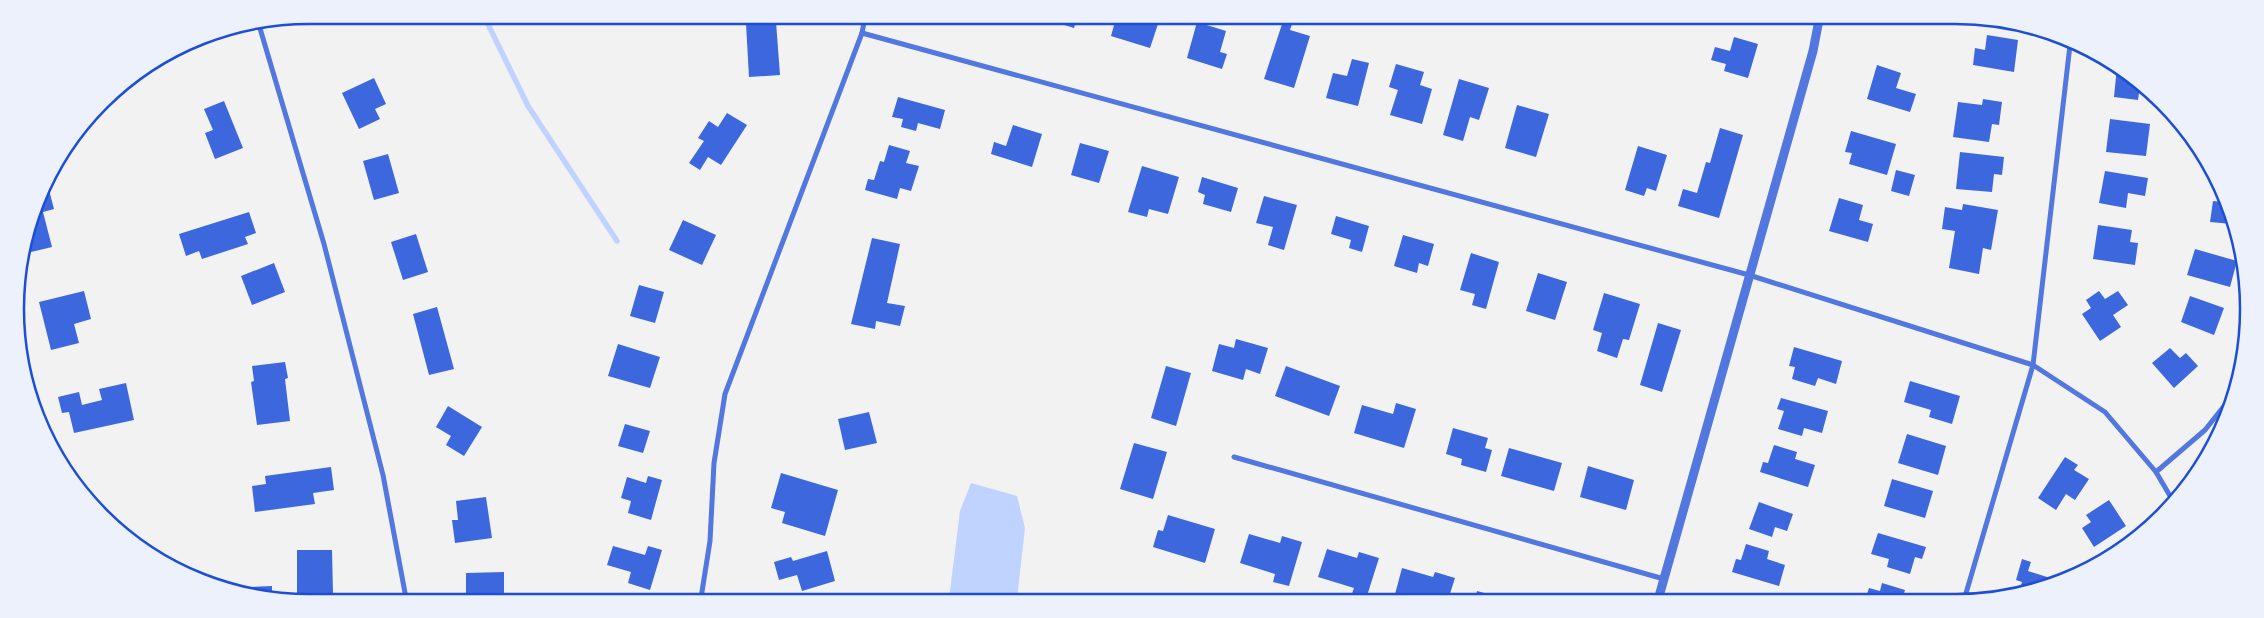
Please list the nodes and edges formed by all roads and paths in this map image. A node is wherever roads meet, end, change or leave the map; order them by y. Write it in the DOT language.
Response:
graph roads {
  1 [pos="863,24"];
  2 [pos="1818,24"];
  3 [pos="259,28"];
  4 [pos="862,33"];
  5 [pos="2070,48"];
  6 [pos="1748,275"];
  7 [pos="2033,365"];
  8 [pos="2223,408"];
  9 [pos="1234,458"];
  10 [pos="2156,472"];
  11 [pos="2170,496"];
  12 [pos="1664,580"];
  13 [pos="405,594"];
  14 [pos="703,594"];
  15 [pos="1660,594"];
  16 [pos="1966,594"];
  1 -- 4 [label="street"];
  2 -- 6 [label="street"];
  3 -- 13 [label="street"];
  4 -- 6 [label="street"];
  4 -- 14 [label="street"];
  5 -- 7 [label="street"];
  6 -- 7 [label="street"];
  6 -- 12 [label="street"];
  7 -- 10 [label="street"];
  7 -- 16 [label="street"];
  8 -- 10 [label="street"];
  9 -- 12 [label="street"];
  10 -- 11 [label="street"];
  12 -- 15 [label="street"];
}
